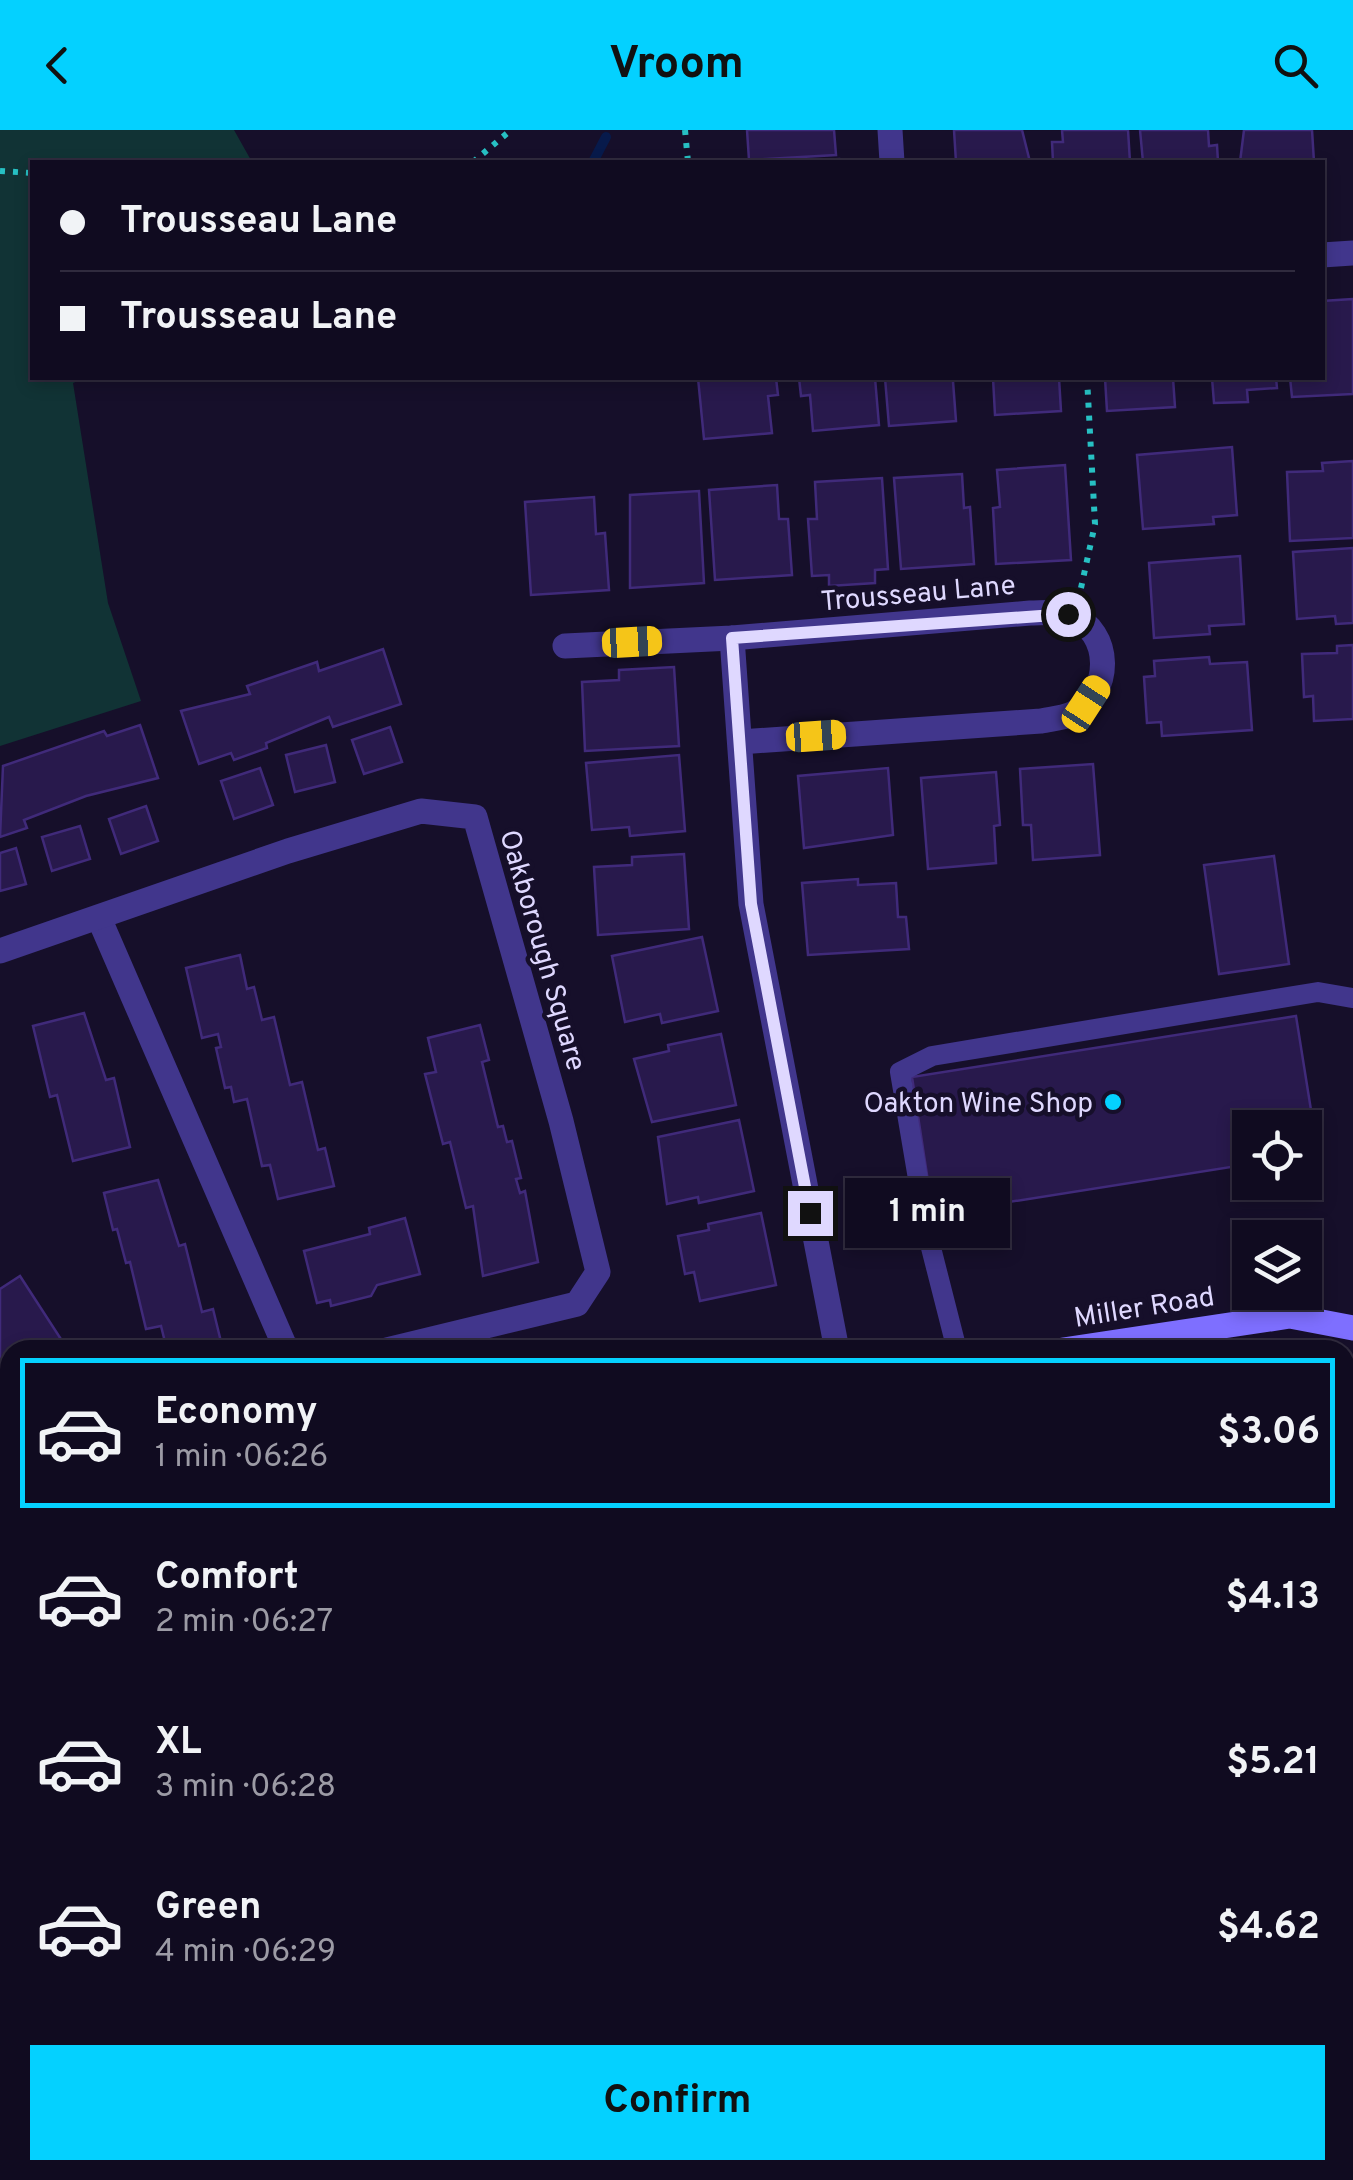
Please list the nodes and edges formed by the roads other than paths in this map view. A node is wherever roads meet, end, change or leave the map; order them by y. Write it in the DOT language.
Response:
graph roads {
  1 [pos="890,130"];
  2 [pos="892,160"];
  3 [pos="1353,253"];
  4 [pos="1325,255"];
  5 [pos="732,638"];
  6 [pos="564,646"];
  7 [pos="740,742"];
  8 [pos="99,918"];
  9 [pos="0,951"];
  10 [pos="1352,998"];
  11 [pos="1353,1328"];
  12 [pos="282,1340"];
  13 [pos="471,1340"];
  14 [pos="835,1340"];
  15 [pos="955,1340"];
  16 [pos="1130,1340"];
  1 -- 2 [label="street"];
  3 -- 4 [label="street"];
  5 -- 6 [label="street, Trousseau Lane"];
  5 -- 7 [label="street"];
  5 -- 7 [label="street, Trousseau Lane"];
  7 -- 14 [label="street"];
  8 -- 9 [label="street, Oakborough Square"];
  8 -- 12 [label="street"];
  8 -- 13 [label="street, Oakborough Square"];
  10 -- 15 [label="lane"];
  11 -- 16 [label="street, Miller Road"];
}
